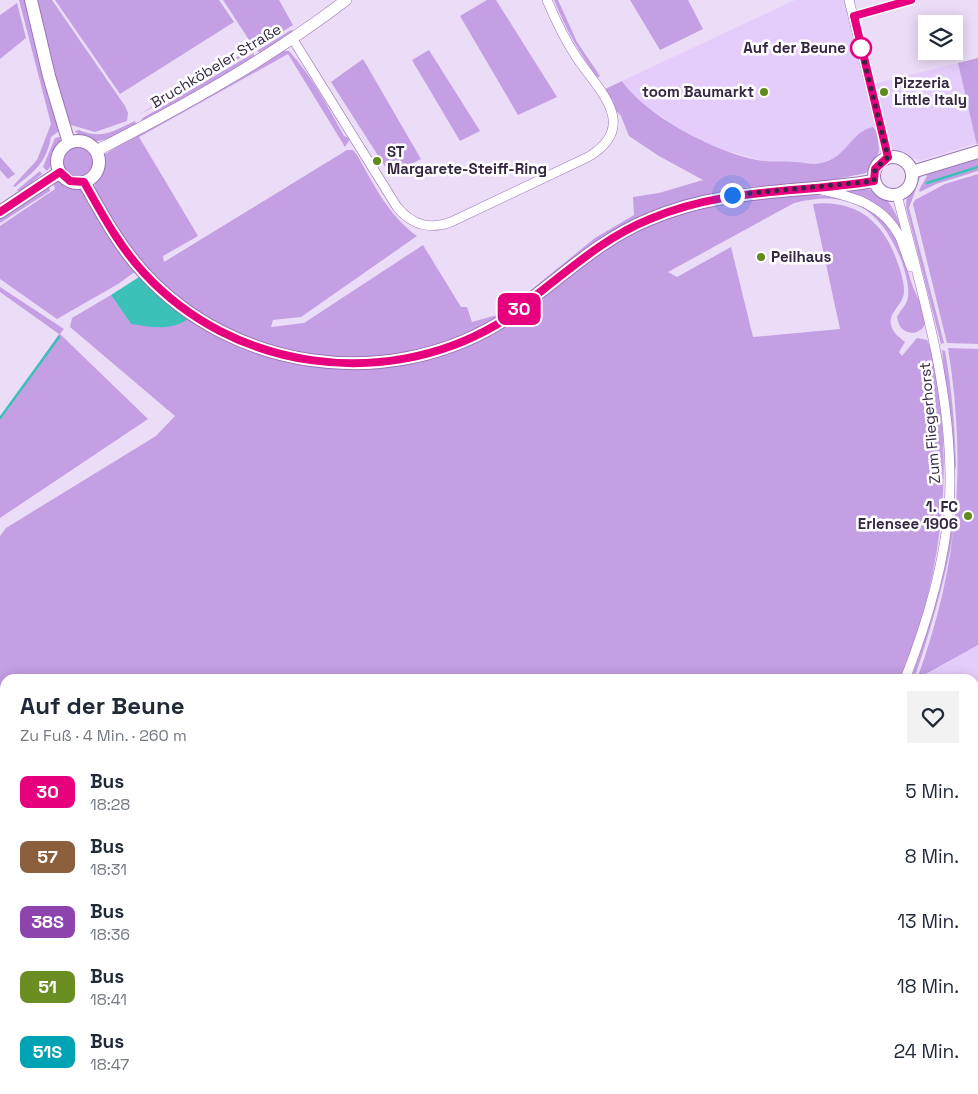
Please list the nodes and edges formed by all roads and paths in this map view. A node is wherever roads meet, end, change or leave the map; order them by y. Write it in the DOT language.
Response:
graph roads {
  1 [pos="31,0"];
  2 [pos="346,0"];
  3 [pos="547,0"];
  4 [pos="849,0"];
  5 [pos="911,0"];
  6 [pos="854,16"];
  7 [pos="292,38"];
  8 [pos="69,143"];
  9 [pos="96,151"];
  10 [pos="978,152"];
  11 [pos="888,157"];
  12 [pos="60,172"];
  13 [pos="912,172"];
  14 [pos="874,181"];
  15 [pos="84,182"];
  16 [pos="808,188"];
  17 [pos="897,195"];
  18 [pos="0,212"];
  19 [pos="923,295"];
  20 [pos="907,674"];
  1 -- 8 [label="main road"];
  2 -- 7 [label="street, Bruchköbeler Straße"];
  3 -- 7 [label="street"];
  4 -- 6 [label="street"];
  5 -- 6 [label="street"];
  6 -- 11 [label="street"];
  7 -- 9 [label="street, Bruchköbeler Straße"];
  8 -- 9 [label="main road"];
  8 -- 12 [label="main road"];
  9 -- 15 [label="main road"];
  10 -- 13 [label="main road"];
  11 -- 13 [label="main road"];
  11 -- 14 [label="main road"];
  12 -- 15 [label="main road"];
  12 -- 18 [label="main road"];
  13 -- 17 [label="main road"];
  14 -- 16 [label="main road"];
  14 -- 17 [label="main road"];
  15 -- 16 [label="main road"];
  16 -- 19 [label="street"];
  17 -- 19 [label="street, Zum Fliegerhorst"];
  19 -- 20 [label="street, Zum Fliegerhorst"];
}
